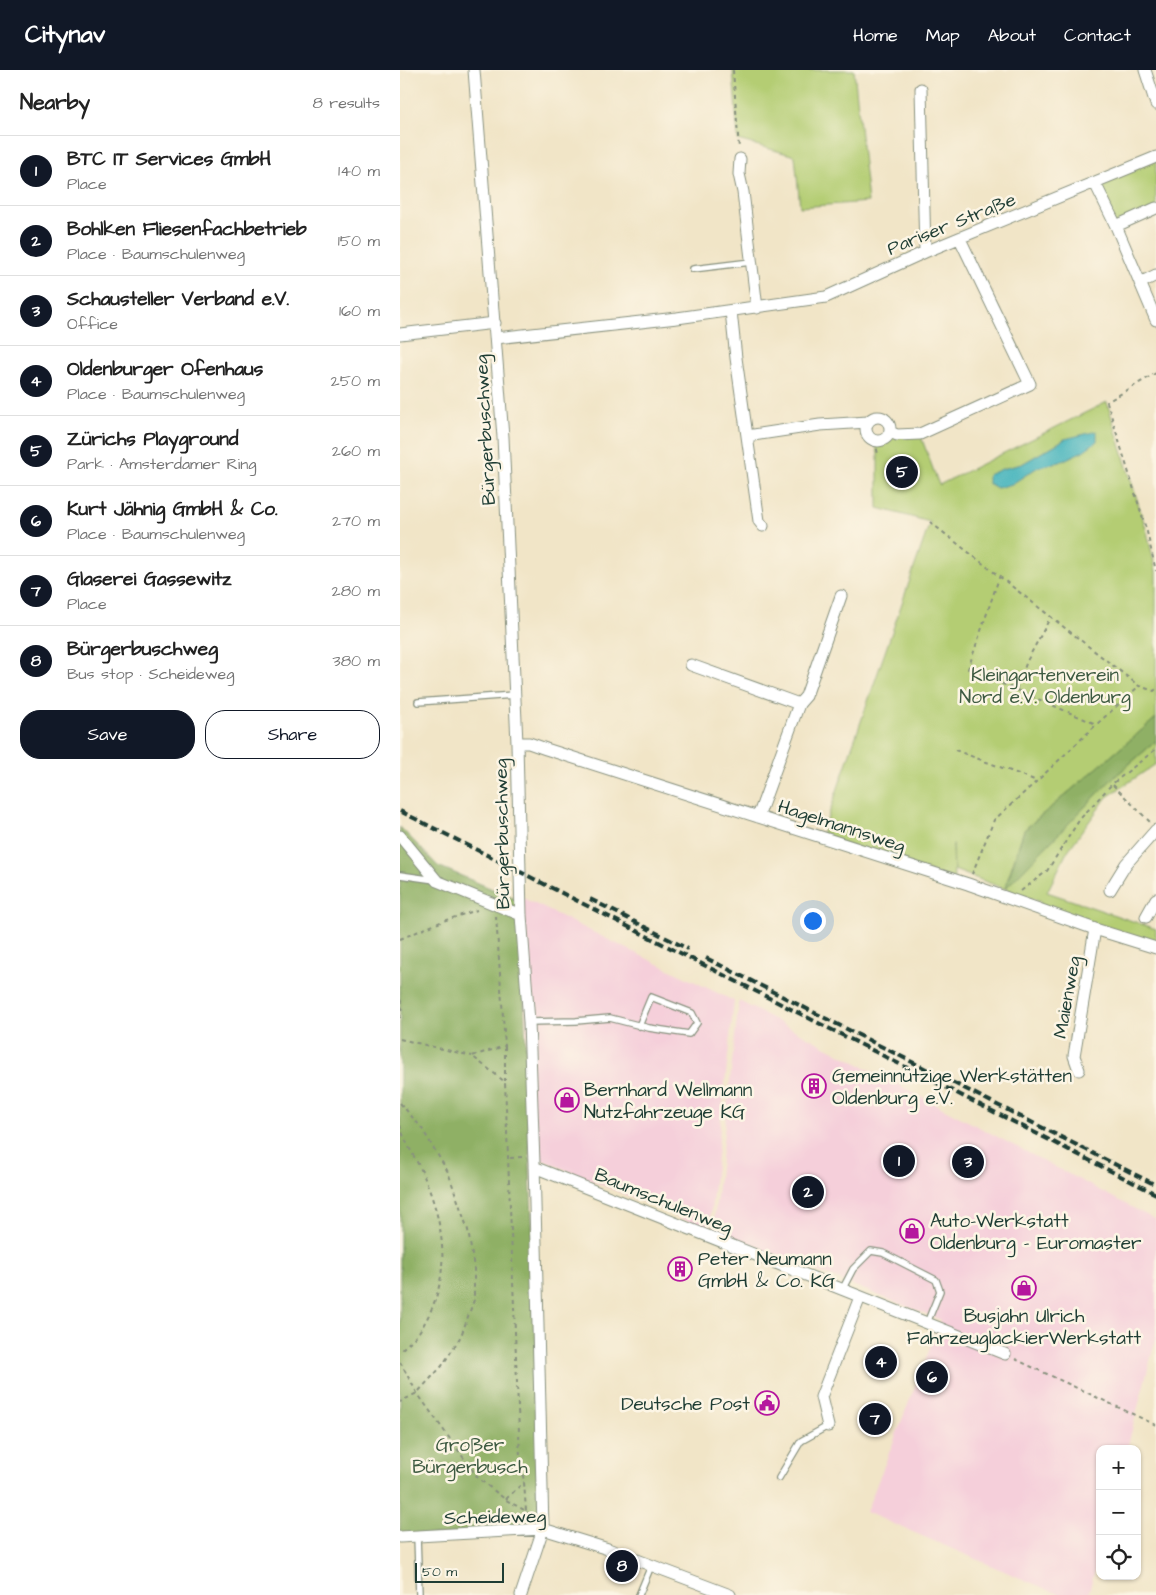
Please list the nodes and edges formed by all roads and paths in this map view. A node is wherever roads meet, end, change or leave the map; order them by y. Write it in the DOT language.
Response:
graph roads {
  1 [pos="474,70"];
  2 [pos="733,70"];
  3 [pos="1145,70"];
  4 [pos="921,89"];
  5 [pos="1156,104"];
  6 [pos="1156,157"];
  7 [pos="740,158"];
  8 [pos="1095,184"];
  9 [pos="1156,208"];
  10 [pos="1116,226"];
  11 [pos="960,239"];
  12 [pos="925,252"];
  13 [pos="751,262"];
  14 [pos="693,269"];
  15 [pos="1156,275"];
  16 [pos="1140,283"];
  17 [pos="756,308"];
  18 [pos="731,311"];
  19 [pos="1156,320"];
  20 [pos="495,323"];
  21 [pos="400,334"];
  22 [pos="496,338"];
  23 [pos="1156,374"];
  24 [pos="868,422"];
  25 [pos="890,432"];
  26 [pos="747,436"];
  27 [pos="875,441"];
  28 [pos="878,454"];
  29 [pos="930,522"];
  30 [pos="763,526"];
  31 [pos="1156,571"];
  32 [pos="1000,575"];
  33 [pos="841,596"];
  34 [pos="1050,617"];
  35 [pos="691,665"];
  36 [pos="1139,686"];
  37 [pos="1156,689"];
  38 [pos="1016,690"];
  39 [pos="514,695"];
  40 [pos="418,702"];
  41 [pos="799,704"];
  42 [pos="1097,724"];
  43 [pos="516,743"];
  44 [pos="1156,749"];
  45 [pos="955,750"];
  46 [pos="1037,781"];
  47 [pos="1112,784"];
  48 [pos="758,817"];
  49 [pos="1156,826"];
  50 [pos="1156,830"];
  51 [pos="400,836"];
  52 [pos="400,875"];
  53 [pos="437,881"];
  54 [pos="968,884"];
  55 [pos="1110,890"];
  56 [pos="1156,899"];
  57 [pos="1014,900"];
  58 [pos="495,905"];
  59 [pos="521,915"];
  60 [pos="1146,917"];
  61 [pos="1095,929"];
  62 [pos="400,939"];
  63 [pos="1156,948"];
  64 [pos="400,999"];
  65 [pos="400,1018"];
  66 [pos="529,1022"];
  67 [pos="639,1026"];
  68 [pos="400,1039"];
  69 [pos="505,1046"];
  70 [pos="472,1056"];
  71 [pos="1079,1070"];
  72 [pos="505,1082"];
  73 [pos="400,1103"];
  74 [pos="400,1125"];
  75 [pos="522,1157"];
  76 [pos="510,1158"];
  77 [pos="534,1167"];
  78 [pos="842,1290"];
  79 [pos="860,1297"];
  80 [pos="927,1323"];
  81 [pos="400,1351"];
  82 [pos="1004,1354"];
  83 [pos="400,1362"];
  84 [pos="417,1393"];
  85 [pos="400,1402"];
  86 [pos="1156,1425"];
  87 [pos="828,1426"];
  88 [pos="779,1478"];
  89 [pos="524,1482"];
  90 [pos="506,1500"];
  91 [pos="526,1511"];
  92 [pos="543,1529"];
  93 [pos="400,1536"];
  94 [pos="417,1536"];
  95 [pos="651,1566"];
  96 [pos="419,1595"];
  97 [pos="521,1595"];
  98 [pos="639,1595"];
  99 [pos="730,1595"];
  1 -- 20 [label="street, Bürgerbuschweg"];
  2 -- 7 [label="path"];
  3 -- 5 [label="street"];
  4 -- 12 [label="street"];
  6 -- 8 [label="street, Pariser Straße"];
  7 -- 13 [label="street"];
  8 -- 10 [label="street"];
  8 -- 11 [label="street, Pariser Straße"];
  9 -- 10 [label="street"];
  10 -- 16 [label="street"];
  11 -- 12 [label="street, Pariser Straße"];
  11 -- 25 [label="street"];
  12 -- 17 [label="street, Pariser Straße"];
  13 -- 14 [label="lane"];
  13 -- 17 [label="street"];
  15 -- 16 [label="street"];
  16 -- 19 [label="street"];
  17 -- 18 [label="street, Pariser Straße"];
  18 -- 22 [label="street, Pariser Straße"];
  18 -- 26 [label="street"];
  20 -- 21 [label="street"];
  20 -- 22 [label="street, Bürgerbuschweg"];
  22 -- 39 [label="street, Bürgerbuschweg"];
  23 -- 31 [label="path"];
  24 -- 25 [label="street"];
  24 -- 26 [label="street"];
  24 -- 27 [label="street"];
  25 -- 27 [label="street"];
  26 -- 30 [label="street"];
  27 -- 28 [label="path"];
  29 -- 32 [label="path"];
  32 -- 34 [label="path"];
  32 -- 38 [label="path"];
  33 -- 41 [label="street"];
  34 -- 36 [label="path"];
  34 -- 38 [label="path"];
  35 -- 41 [label="street"];
  36 -- 37 [label="path"];
  36 -- 42 [label="path"];
  38 -- 42 [label="path"];
  39 -- 40 [label="lane"];
  39 -- 43 [label="street, Bürgerbuschweg"];
  41 -- 48 [label="street"];
  42 -- 46 [label="path"];
  43 -- 48 [label="street, Hagelmannsweg"];
  43 -- 59 [label="street, Bürgerbuschweg"];
  44 -- 47 [label="path"];
  45 -- 46 [label="path"];
  46 -- 54 [label="path"];
  47 -- 49 [label="path"];
  47 -- 57 [label="path"];
  48 -- 54 [label="street, Hagelmannsweg"];
  50 -- 55 [label="street"];
  51 -- 53 [label="street"];
  52 -- 53 [label="lane"];
  53 -- 58 [label="street"];
  54 -- 57 [label="street, Hagelmannsweg"];
  56 -- 60 [label="street"];
  57 -- 61 [label="street, Hagelmannsweg"];
  58 -- 59 [label="street"];
  58 -- 62 [label="path"];
  58 -- 69 [label="path"];
  59 -- 66 [label="street, Bürgerbuschweg"];
  61 -- 63 [label="street, Hagelmannsweg"];
  61 -- 71 [label="street, Maienweg"];
  64 -- 65 [label="path"];
  66 -- 67 [label="lane"];
  66 -- 77 [label="street, Bürgerbuschweg"];
  67 -- 67 [label="lane"];
  68 -- 70 [label="path"];
  69 -- 70 [label="path"];
  69 -- 72 [label="path"];
  70 -- 72 [label="path"];
  72 -- 76 [label="path"];
  73 -- 84 [label="path"];
  74 -- 81 [label="path"];
  75 -- 76 [label="path"];
  76 -- 89 [label="path"];
  77 -- 78 [label="street, Baumschulenweg"];
  77 -- 92 [label="street, Bürgerbuschweg"];
  78 -- 79 [label="street, Baumschulenweg"];
  78 -- 80 [label="lane"];
  79 -- 80 [label="street, Baumschulenweg"];
  79 -- 87 [label="street"];
  80 -- 82 [label="street, Baumschulenweg"];
  82 -- 86 [label="path"];
  83 -- 84 [label="path"];
  84 -- 85 [label="path"];
  84 -- 90 [label="path"];
  87 -- 88 [label="lane"];
  89 -- 90 [label="path"];
  89 -- 91 [label="path"];
  90 -- 91 [label="path"];
  91 -- 92 [label="path"];
  92 -- 94 [label="street, Scheideweg"];
  92 -- 95 [label="street, Scheideweg"];
  92 -- 97 [label="street, Bürgerbuschweg"];
  93 -- 94 [label="street, Scheideweg"];
  94 -- 96 [label="lane"];
  95 -- 98 [label="lane"];
  95 -- 99 [label="street, Scheideweg"];
}
